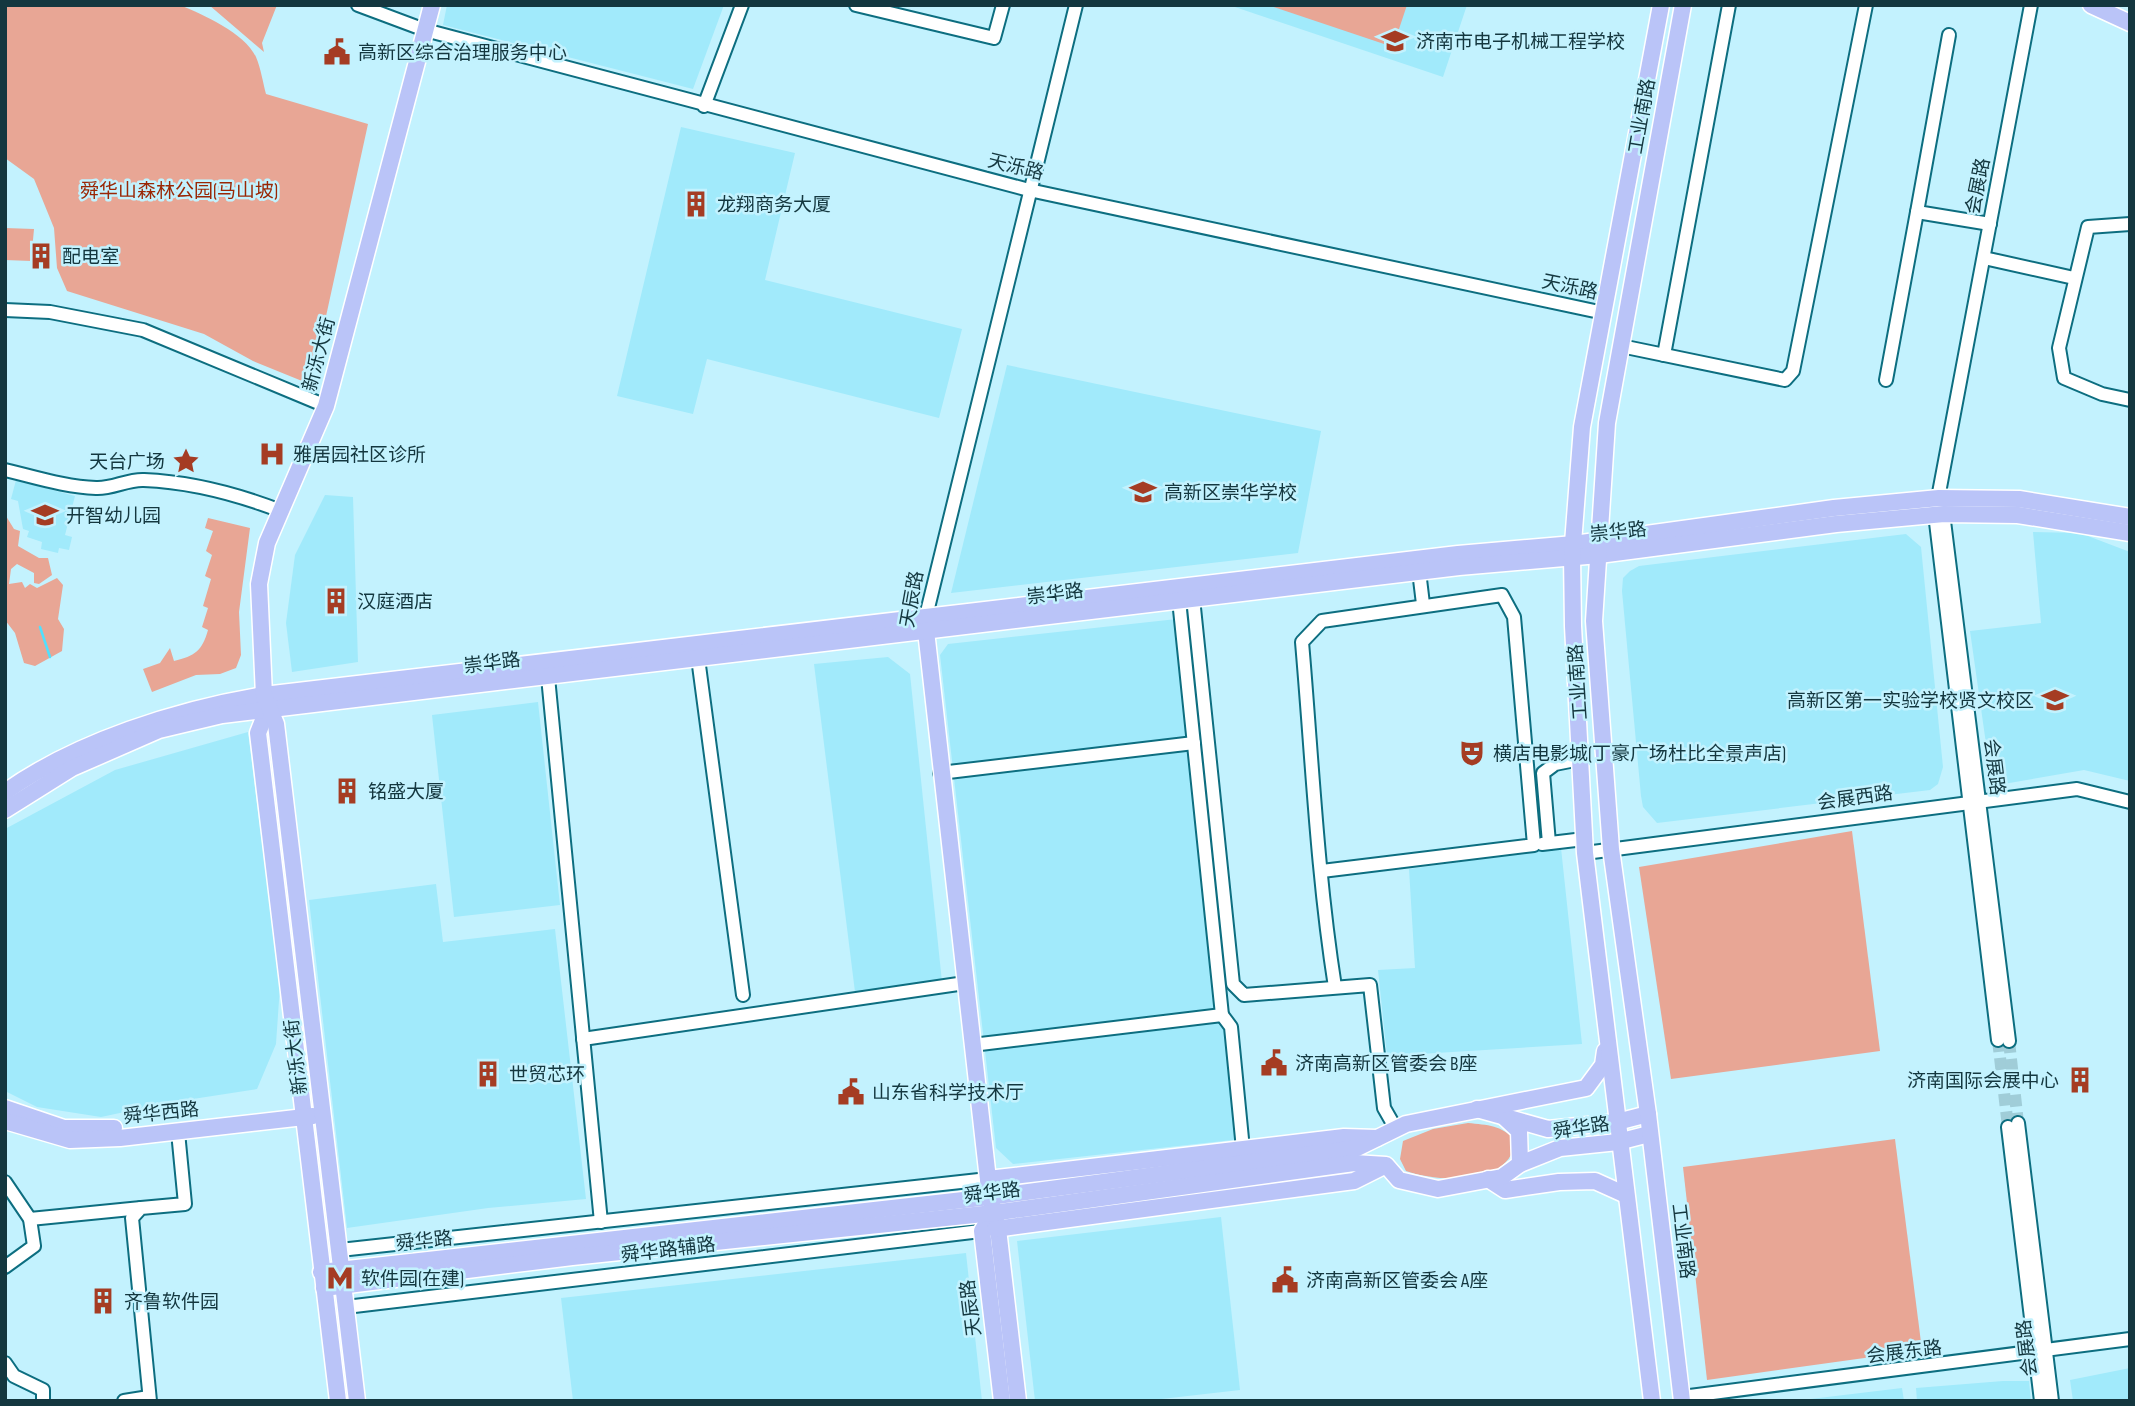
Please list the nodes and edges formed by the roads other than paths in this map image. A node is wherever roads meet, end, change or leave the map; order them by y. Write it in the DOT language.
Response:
graph roads {
  1 [pos="358,5"];
  2 [pos="432,5"];
  3 [pos="742,5"];
  4 [pos="856,5"];
  5 [pos="1003,5"];
  6 [pos="1076,5"];
  7 [pos="1661,5"];
  8 [pos="1683,5"];
  9 [pos="1729,5"];
  10 [pos="1866,5"];
  11 [pos="2031,5"];
  12 [pos="2091,5"];
  13 [pos="2130,23"];
  14 [pos="425,30"];
  15 [pos="1949,35"];
  16 [pos="704,106"];
  17 [pos="1029,190"];
  18 [pos="1917,212"];
  19 [pos="1990,224"];
  20 [pos="2130,224"];
  21 [pos="1984,258"];
  22 [pos="2074,278"];
  23 [pos="5,310"];
  24 [pos="1604,313"];
  25 [pos="1621,346"];
  26 [pos="1664,355"];
  27 [pos="1886,380"];
  28 [pos="2130,400"];
  29 [pos="326,406"];
  30 [pos="5,470"];
  31 [pos="1939,509"];
  32 [pos="281,511"];
  33 [pos="2130,517"];
  34 [pos="2130,533"];
  35 [pos="1600,547"];
  36 [pos="1573,550"];
  37 [pos="1419,571"];
  38 [pos="1186,599"];
  39 [pos="1423,604"];
  40 [pos="925,623"];
  41 [pos="698,658"];
  42 [pos="548,677"];
  43 [pos="266,702"];
  44 [pos="1194,743"];
  45 [pos="1580,760"];
  46 [pos="940,773"];
  47 [pos="5,792"];
  48 [pos="1975,801"];
  49 [pos="2130,802"];
  50 [pos="5,810"];
  51 [pos="1549,843"];
  52 [pos="1534,845"];
  53 [pos="1584,846"];
  54 [pos="1611,849"];
  55 [pos="1322,871"];
  56 [pos="965,983"];
  57 [pos="1335,987"];
  58 [pos="743,995"];
  59 [pos="1222,1015"];
  60 [pos="1608,1028"];
  61 [pos="583,1039"];
  62 [pos="2003,1040"];
  63 [pos="972,1045"];
  64 [pos="5,1108"];
  65 [pos="1475,1108"];
  66 [pos="323,1109"];
  67 [pos="303,1112"];
  68 [pos="1648,1114"];
  69 [pos="1505,1118"];
  70 [pos="5,1121"];
  71 [pos="1618,1122"];
  72 [pos="2013,1125"];
  73 [pos="178,1132"];
  74 [pos="1390,1133"];
  75 [pos="1649,1134"];
  76 [pos="1618,1142"];
  77 [pos="1243,1149"];
  78 [pos="1520,1164"];
  79 [pos="1386,1165"];
  80 [pos="988,1179"];
  81 [pos="1488,1179"];
  82 [pos="5,1182"];
  83 [pos="1626,1195"];
  84 [pos="141,1208"];
  85 [pos="30,1219"];
  86 [pos="991,1220"];
  87 [pos="601,1222"];
  88 [pos="340,1251"];
  89 [pos="5,1267"];
  90 [pos="343,1278"];
  91 [pos="323,1280"];
  92 [pos="346,1307"];
  93 [pos="2130,1339"];
  94 [pos="2041,1353"];
  95 [pos="5,1363"];
  96 [pos="149,1399"];
  97 [pos="1682,1399"];
  98 [pos="43,1401"];
  99 [pos="124,1401"];
  100 [pos="338,1401"];
  101 [pos="357,1401"];
  102 [pos="1002,1401"];
  103 [pos="1018,1401"];
  104 [pos="1652,1401"];
  105 [pos="2041,1401"];
  106 [pos="2052,1401"];
  1 -- 14 [label="street, 天泺路"];
  2 -- 14 [label="main road, 新泺大街"];
  3 -- 16 [label="street"];
  4 -- 5 [label="street"];
  6 -- 17 [label="street, 天辰路"];
  7 -- 24 [label="main road, 工业南路"];
  8 -- 25 [label="main road, 工业南路"];
  9 -- 26 [label="street"];
  10 -- 26 [label="street"];
  11 -- 19 [label="street, 会展路"];
  12 -- 13 [label="main road"];
  14 -- 16 [label="street, 天泺路"];
  14 -- 29 [label="main road, 新泺大街"];
  15 -- 18 [label="street"];
  16 -- 17 [label="street, 天泺路"];
  17 -- 24 [label="street, 天泺路"];
  17 -- 40 [label="street, 天辰路"];
  18 -- 19 [label="street"];
  18 -- 27 [label="street"];
  19 -- 21 [label="street, 会展路"];
  20 -- 22 [label="street"];
  21 -- 22 [label="street"];
  21 -- 31 [label="street, 会展路"];
  22 -- 28 [label="street"];
  23 -- 29 [label="street"];
  24 -- 36 [label="main road, 工业南路"];
  25 -- 26 [label="street"];
  25 -- 35 [label="main road, 工业南路"];
  29 -- 32 [label="main road, 新泺大街"];
  30 -- 32 [label="street"];
  31 -- 33 [label="main road, 崇华路"];
  31 -- 34 [label="main road, 崇华路"];
  31 -- 35 [label="main road, 崇华路"];
  31 -- 48 [label="street, 会展路"];
  32 -- 43 [label="main road, 新泺大街"];
  35 -- 36 [label="main road, 崇华路"];
  35 -- 54 [label="main road, 工业南路"];
  36 -- 37 [label="main road, 崇华路"];
  36 -- 40 [label="main road, 崇华路"];
  36 -- 45 [label="main road, 工业南路"];
  37 -- 38 [label="main road, 崇华路"];
  37 -- 39 [label="street"];
  38 -- 40 [label="main road, 崇华路"];
  38 -- 44 [label="street"];
  38 -- 57 [label="street"];
  39 -- 52 [label="street"];
  39 -- 55 [label="street"];
  40 -- 41 [label="main road, 崇华路"];
  40 -- 43 [label="main road, 崇华路"];
  40 -- 46 [label="main road, 天辰路"];
  41 -- 42 [label="main road, 崇华路"];
  41 -- 58 [label="street"];
  42 -- 43 [label="main road, 崇华路"];
  42 -- 61 [label="street"];
  43 -- 47 [label="main road, 崇华路"];
  43 -- 50 [label="main road, 崇华路"];
  43 -- 66 [label="main road, 新泺大街"];
  43 -- 67 [label="main road, 新泺大街"];
  44 -- 46 [label="street"];
  44 -- 59 [label="street"];
  45 -- 51 [label="street"];
  45 -- 53 [label="main road, 工业南路"];
  46 -- 56 [label="main road, 天辰路"];
  48 -- 49 [label="street, 会展西路"];
  48 -- 54 [label="street, 会展西路"];
  48 -- 62 [label="street, 会展路"];
  51 -- 52 [label="street, 会展西路"];
  51 -- 53 [label="street, 会展西路"];
  52 -- 55 [label="street, 会展西路"];
  53 -- 54 [label="street, 会展西路"];
  53 -- 60 [label="main road, 工业南路"];
  54 -- 68 [label="main road, 工业南路"];
  55 -- 57 [label="street"];
  56 -- 61 [label="street"];
  56 -- 63 [label="main road, 天辰路"];
  57 -- 74 [label="street"];
  59 -- 63 [label="street"];
  59 -- 77 [label="street"];
  60 -- 65 [label="main road"];
  60 -- 71 [label="main road, 工业南路"];
  61 -- 87 [label="street"];
  63 -- 80 [label="main road, 天辰路"];
  64 -- 67 [label="main road, 舜华西路"];
  65 -- 69 [label="main road, 舜华路"];
  65 -- 74 [label="main road, 舜华路"];
  66 -- 67 [label="main road, 舜华西路"];
  66 -- 88 [label="main road, 新泺大街"];
  67 -- 73 [label="main road, 舜华西路"];
  67 -- 91 [label="main road, 新泺大街"];
  68 -- 71 [label="main road, 舜华路"];
  68 -- 75 [label="main road, 工业南路"];
  69 -- 71 [label="main road, 舜华路"];
  69 -- 78 [label="main road"];
  70 -- 73 [label="main road, 舜华西路"];
  71 -- 76 [label="main road, 工业南路"];
  72 -- 94 [label="street, 会展路"];
  73 -- 84 [label="street"];
  74 -- 77 [label="main road"];
  74 -- 79 [label="main road"];
  74 -- 86 [label="main road, 舜华路"];
  75 -- 76 [label="main road, 舜华路"];
  75 -- 97 [label="main road, 工业南路"];
  76 -- 78 [label="main road, 舜华路"];
  76 -- 83 [label="main road, 工业南路"];
  77 -- 80 [label="main road"];
  78 -- 81 [label="main road, 舜华路"];
  79 -- 81 [label="main road, 舜华路"];
  79 -- 86 [label="main road, 舜华路"];
  80 -- 86 [label="main road, 天辰路"];
  80 -- 87 [label="street, 舜华路辅路"];
  81 -- 83 [label="main road"];
  82 -- 85 [label="street"];
  83 -- 104 [label="main road, 工业南路"];
  84 -- 85 [label="street"];
  84 -- 96 [label="street"];
  85 -- 89 [label="street"];
  86 -- 90 [label="main road, 舜华路"];
  86 -- 92 [label="street, 舜华路辅路"];
  86 -- 102 [label="main road, 天辰路"];
  86 -- 103 [label="main road, 天辰路"];
  87 -- 88 [label="street, 舜华路辅路"];
  88 -- 90 [label="main road, 新泺大街"];
  90 -- 91 [label="main road, 舜华路"];
  90 -- 92 [label="main road, 新泺大街"];
  91 -- 100 [label="main road, 新泺大街"];
  92 -- 101 [label="main road, 新泺大街"];
  93 -- 94 [label="street, 会展东路"];
  94 -- 97 [label="street, 会展东路"];
  94 -- 105 [label="street, 会展路"];
  94 -- 106 [label="street, 会展路"];
  95 -- 98 [label="street"];
  96 -- 99 [label="street"];
}
